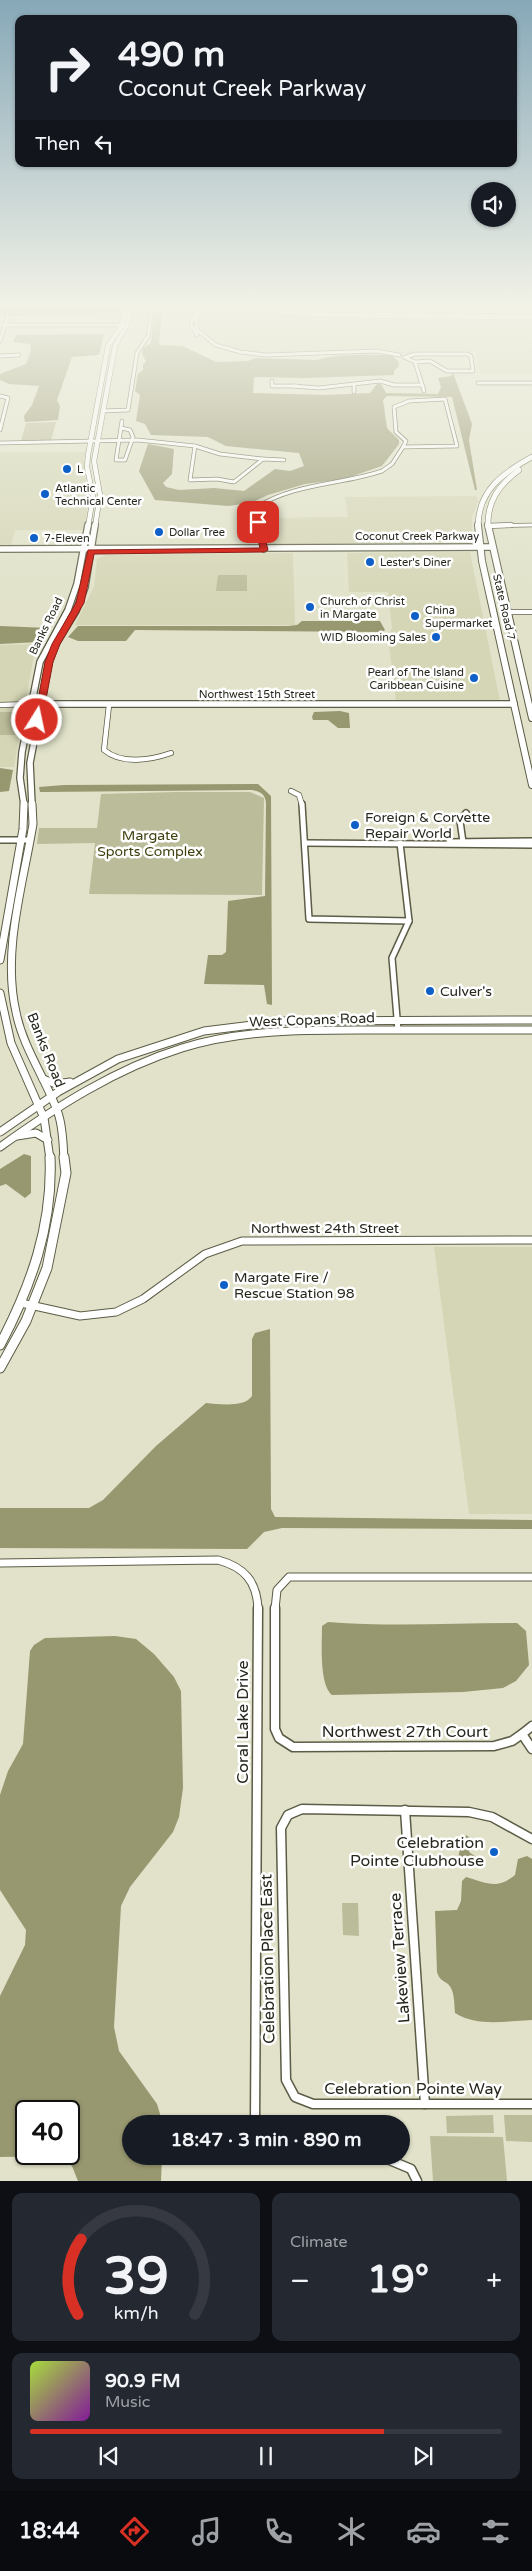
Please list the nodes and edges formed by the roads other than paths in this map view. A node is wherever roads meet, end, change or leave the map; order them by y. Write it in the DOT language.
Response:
graph roads {
  1 [pos="4,410"];
  2 [pos="99,410"];
  3 [pos="128,410"];
  4 [pos="394,410"];
  5 [pos="448,410"];
  6 [pos="102,411"];
  7 [pos="122,421"];
  8 [pos="121,428"];
  9 [pos="0,430"];
  10 [pos="131,440"];
  11 [pos="119,441"];
  12 [pos="0,442"];
  13 [pos="94,442"];
  14 [pos="195,446"];
  15 [pos="403,447"];
  16 [pos="532,457"];
  17 [pos="263,459"];
  18 [pos="284,460"];
  19 [pos="532,463"];
  20 [pos="504,473"];
  21 [pos="505,480"];
  22 [pos="532,525"];
  23 [pos="488,526"];
  24 [pos="360,546"];
  25 [pos="479,547"];
  26 [pos="492,547"];
  27 [pos="264,549"];
  28 [pos="84,550"];
  29 [pos="91,550"];
  30 [pos="354,550"];
  31 [pos="0,551"];
  32 [pos="490,601"];
  33 [pos="493,612"];
  34 [pos="507,612"];
  35 [pos="532,612"];
  36 [pos="515,645"];
  37 [pos="510,687"];
  38 [pos="527,697"];
  39 [pos="32,704"];
  40 [pos="40,704"];
  41 [pos="514,704"];
  42 [pos="0,705"];
  43 [pos="109,705"];
  44 [pos="532,717"];
  45 [pos="171,753"];
  46 [pos="530,766"];
  47 [pos="532,785"];
  48 [pos="292,791"];
  49 [pos="466,813"];
  50 [pos="0,840"];
  51 [pos="21,840"];
  52 [pos="30,840"];
  53 [pos="532,841"];
  54 [pos="463,842"];
  55 [pos="305,843"];
  56 [pos="400,843"];
  57 [pos="532,845"];
  58 [pos="409,921"];
  59 [pos="0,960"];
  60 [pos="0,993"];
  61 [pos="397,1019"];
  62 [pos="532,1020"];
  63 [pos="398,1030"];
  64 [pos="532,1030"];
  65 [pos="43,1079"];
  66 [pos="77,1081"];
  67 [pos="50,1097"];
  68 [pos="38,1105"];
  69 [pos="56,1108"];
  70 [pos="44,1116"];
  71 [pos="0,1132"];
  72 [pos="13,1137"];
  73 [pos="48,1140"];
  74 [pos="0,1147"];
  75 [pos="532,1240"];
  76 [pos="21,1303"];
  77 [pos="33,1306"];
  78 [pos="0,1344"];
  79 [pos="0,1368"];
  80 [pos="0,1563"];
  81 [pos="532,1577"];
  82 [pos="532,1726"];
  83 [pos="522,1734"];
  84 [pos="532,1749"];
  85 [pos="405,1810"];
  86 [pos="532,1839"];
  87 [pos="296,2097"];
  88 [pos="425,2104"];
  89 [pos="532,2104"];
  90 [pos="255,2115"];
  91 [pos="401,2165"];
  92 [pos="417,2181"];
  1 -- 9 [label="street"];
  2 -- 13 [label="street, Banks Road"];
  3 -- 6 [label="street"];
  4 -- 15 [label="street"];
  5 -- 15 [label="street"];
  6 -- 13 [label="street, Banks Road"];
  7 -- 8 [label="street"];
  8 -- 10 [label="street"];
  8 -- 11 [label="street"];
  10 -- 11 [label="street"];
  10 -- 11 [label="street"];
  10 -- 14 [label="street"];
  11 -- 13 [label="street"];
  12 -- 13 [label="street"];
  13 -- 28 [label="street, Banks Road"];
  13 -- 29 [label="street, Banks Road"];
  14 -- 17 [label="street"];
  14 -- 17 [label="street"];
  15 -- 27 [label="street"];
  16 -- 20 [label="main road, State Road 7"];
  17 -- 18 [label="street"];
  19 -- 21 [label="main road, State Road 7"];
  20 -- 21 [label="main road"];
  20 -- 25 [label="main road, State Road 7"];
  21 -- 23 [label="main road, State Road 7"];
  22 -- 23 [label="street"];
  23 -- 26 [label="main road, State Road 7"];
  24 -- 25 [label="street, Coconut Creek Parkway"];
  24 -- 27 [label="street, Coconut Creek Parkway"];
  24 -- 30 [label="street"];
  25 -- 26 [label="street, Coconut Creek Parkway"];
  25 -- 30 [label="street, Coconut Creek Parkway"];
  25 -- 32 [label="main road, State Road 7"];
  26 -- 34 [label="main road, State Road 7"];
  27 -- 29 [label="street, Coconut Creek Parkway"];
  27 -- 30 [label="street, Coconut Creek Parkway"];
  28 -- 29 [label="street, Coconut Creek Parkway"];
  28 -- 31 [label="street, Coconut Creek Parkway"];
  28 -- 39 [label="street, Banks Road"];
  29 -- 40 [label="street, Banks Road"];
  32 -- 33 [label="main road, State Road 7"];
  32 -- 34 [label="main road"];
  33 -- 36 [label="main road"];
  33 -- 37 [label="main road, State Road 7"];
  34 -- 35 [label="street"];
  34 -- 36 [label="main road, State Road 7"];
  36 -- 38 [label="main road, State Road 7"];
  37 -- 38 [label="main road"];
  37 -- 41 [label="main road, State Road 7"];
  38 -- 44 [label="main road, State Road 7"];
  39 -- 40 [label="street, Northwest 15th Street"];
  39 -- 42 [label="street, Northwest 15th Street"];
  39 -- 51 [label="street, Banks Road"];
  40 -- 43 [label="street, Northwest 15th Street"];
  40 -- 52 [label="street, Banks Road"];
  41 -- 43 [label="street, Northwest 15th Street"];
  41 -- 44 [label="main road"];
  41 -- 46 [label="main road, State Road 7"];
  43 -- 45 [label="street"];
  46 -- 47 [label="main road, State Road 7"];
  48 -- 55 [label="street"];
  49 -- 54 [label="street"];
  50 -- 51 [label="street"];
  51 -- 52 [label="street"];
  51 -- 59 [label="street, Banks Road"];
  52 -- 65 [label="street, Banks Road"];
  53 -- 54 [label="street"];
  54 -- 56 [label="street"];
  54 -- 57 [label="street"];
  55 -- 56 [label="street"];
  55 -- 58 [label="street"];
  56 -- 58 [label="street"];
  58 -- 61 [label="street"];
  60 -- 68 [label="street, Banks Road"];
  61 -- 62 [label="street, West Copans Road"];
  61 -- 63 [label="street"];
  61 -- 66 [label="street, West Copans Road"];
  63 -- 64 [label="street, West Copans Road"];
  63 -- 69 [label="street, West Copans Road"];
  65 -- 66 [label="street"];
  65 -- 67 [label="street, Banks Road"];
  66 -- 67 [label="street, West Copans Road"];
  67 -- 68 [label="street, West Copans Road"];
  67 -- 69 [label="street, Banks Road"];
  68 -- 70 [label="street, Banks Road"];
  68 -- 71 [label="street, West Copans Road"];
  69 -- 70 [label="street, West Copans Road"];
  69 -- 77 [label="street, Banks Road"];
  70 -- 72 [label="street, West Copans Road"];
  70 -- 73 [label="street, Banks Road"];
  72 -- 73 [label="street"];
  72 -- 74 [label="street, West Copans Road"];
  73 -- 76 [label="street, Banks Road"];
  75 -- 77 [label="street, Northwest 24th Street"];
  76 -- 77 [label="street, Northwest 24th Street"];
  76 -- 78 [label="street, Banks Road"];
  77 -- 79 [label="street, Banks Road"];
  80 -- 90 [label="street, Coral Lake Drive"];
  81 -- 83 [label="street, Northwest 27th Court"];
  82 -- 83 [label="street, Northwest 27th Court"];
  83 -- 84 [label="street"];
  85 -- 86 [label="street"];
  85 -- 87 [label="street, Celebration Place East"];
  85 -- 88 [label="street, Lakeview Terrace"];
  87 -- 88 [label="street, Celebration Pointe Way"];
  88 -- 89 [label="street, Celebration Pointe Way"];
  91 -- 92 [label="street"];
}
